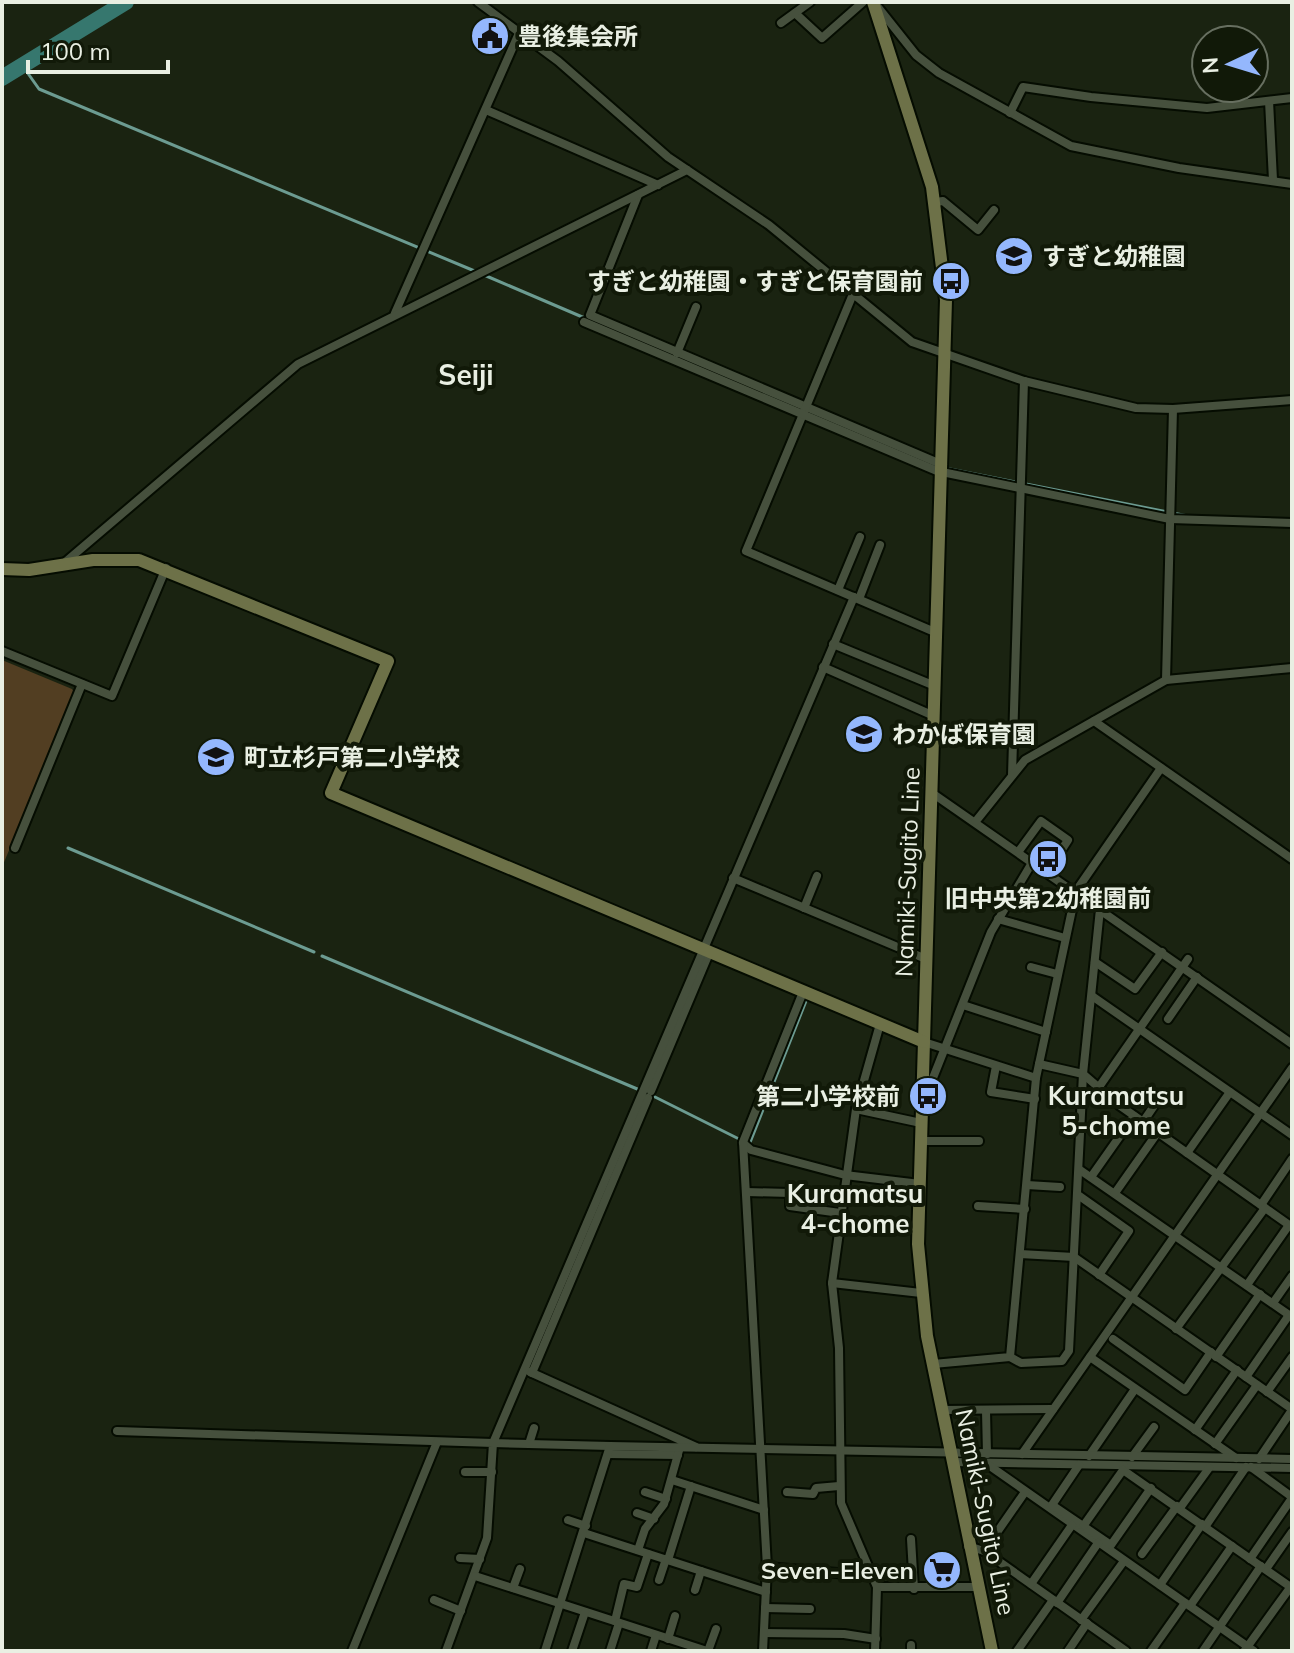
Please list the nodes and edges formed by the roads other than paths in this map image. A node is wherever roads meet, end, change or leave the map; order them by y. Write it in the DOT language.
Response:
graph roads {
  1 [pos="478,2"];
  2 [pos="810,2"];
  3 [pos="863,2"];
  4 [pos="873,2"];
  5 [pos="795,13"];
  6 [pos="781,23"];
  7 [pos="519,33"];
  8 [pos="1292,98"];
  9 [pos="1270,101"];
  10 [pos="1242,104"];
  11 [pos="1269,104"];
  12 [pos="486,110"];
  13 [pos="1010,113"];
  14 [pos="687,170"];
  15 [pos="1273,180"];
  16 [pos="1292,184"];
  17 [pos="658,185"];
  18 [pos="638,195"];
  19 [pos="935,202"];
  20 [pos="994,210"];
  21 [pos="405,291"];
  22 [pos="853,294"];
  23 [pos="423,300"];
  24 [pos="696,307"];
  25 [pos="395,314"];
  26 [pos="584,322"];
  27 [pos="946,351"];
  28 [pos="677,353"];
  29 [pos="1024,381"];
  30 [pos="1292,400"];
  31 [pos="1173,409"];
  32 [pos="804,411"];
  33 [pos="944,469"];
  34 [pos="1020,487"];
  35 [pos="1170,519"];
  36 [pos="1292,523"];
  37 [pos="860,537"];
  38 [pos="880,545"];
  39 [pos="61,566"];
  40 [pos="166,568"];
  41 [pos="2,569"];
  42 [pos="838,590"];
  43 [pos="856,598"];
  44 [pos="937,633"];
  45 [pos="833,644"];
  46 [pos="2,651"];
  47 [pos="823,667"];
  48 [pos="1292,668"];
  49 [pos="1166,680"];
  50 [pos="82,684"];
  51 [pos="935,686"];
  52 [pos="934,716"];
  53 [pos="1094,721"];
  54 [pos="1161,768"];
  55 [pos="1012,775"];
  56 [pos="932,793"];
  57 [pos="976,821"];
  58 [pos="15,848"];
  59 [pos="1019,851"];
  60 [pos="1292,859"];
  61 [pos="1033,861"];
  62 [pos="1048,871"];
  63 [pos="817,876"];
  64 [pos="733,878"];
  65 [pos="1076,891"];
  66 [pos="1013,894"];
  67 [pos="1027,898"];
  68 [pos="804,908"];
  69 [pos="1100,909"];
  70 [pos="998,919"];
  71 [pos="1065,938"];
  72 [pos="707,950"];
  73 [pos="1162,952"];
  74 [pos="926,959"];
  75 [pos="1095,962"];
  76 [pos="1185,962"];
  77 [pos="1031,967"];
  78 [pos="1057,974"];
  79 [pos="1197,977"];
  80 [pos="803,992"];
  81 [pos="1092,996"];
  82 [pos="963,1005"];
  83 [pos="1168,1019"];
  84 [pos="880,1024"];
  85 [pos="1140,1028"];
  86 [pos="1046,1032"];
  87 [pos="924,1042"];
  88 [pos="1292,1044"];
  89 [pos="947,1050"];
  90 [pos="1039,1064"];
  91 [pos="996,1066"];
  92 [pos="1292,1068"];
  93 [pos="1083,1074"];
  94 [pos="1036,1078"];
  95 [pos="1099,1087"];
  96 [pos="1230,1092"];
  97 [pos="1162,1094"];
  98 [pos="1035,1099"];
  99 [pos="922,1106"];
  100 [pos="856,1109"];
  101 [pos="1261,1113"];
  102 [pos="1134,1116"];
  103 [pos="1143,1122"];
  104 [pos="921,1123"];
  105 [pos="1290,1130"];
  106 [pos="1158,1132"];
  107 [pos="921,1141"];
  108 [pos="979,1141"];
  109 [pos="743,1142"];
  110 [pos="1187,1153"];
  111 [pos="1292,1159"];
  112 [pos="1080,1170"];
  113 [pos="845,1175"];
  114 [pos="1218,1175"];
  115 [pos="1091,1177"];
  116 [pos="920,1184"];
  117 [pos="1027,1185"];
  118 [pos="1060,1187"];
  119 [pos="746,1192"];
  120 [pos="1115,1193"];
  121 [pos="1078,1195"];
  122 [pos="978,1206"];
  123 [pos="1263,1206"];
  124 [pos="1025,1209"];
  125 [pos="840,1213"];
  126 [pos="1291,1226"];
  127 [pos="1176,1235"];
  128 [pos="1020,1254"];
  129 [pos="1074,1257"];
  130 [pos="1221,1267"];
  131 [pos="1099,1275"];
  132 [pos="1292,1276"];
  133 [pos="832,1283"];
  134 [pos="1247,1285"];
  135 [pos="921,1293"];
  136 [pos="1260,1294"];
  137 [pos="1132,1299"];
  138 [pos="1273,1303"];
  139 [pos="1291,1316"];
  140 [pos="1176,1329"];
  141 [pos="1113,1339"];
  142 [pos="1214,1354"];
  143 [pos="1010,1357"];
  144 [pos="1090,1357"];
  145 [pos="1292,1357"];
  146 [pos="933,1364"];
  147 [pos="1237,1370"];
  148 [pos="528,1372"];
  149 [pos="1246,1377"];
  150 [pos="1257,1385"];
  151 [pos="1135,1389"];
  152 [pos="1267,1392"];
  153 [pos="1053,1409"];
  154 [pos="1292,1409"];
  155 [pos="942,1410"];
  156 [pos="986,1411"];
  157 [pos="1154,1427"];
  158 [pos="534,1428"];
  159 [pos="1195,1430"];
  160 [pos="117,1431"];
  161 [pos="437,1442"];
  162 [pos="493,1443"];
  163 [pos="529,1444"];
  164 [pos="1215,1444"];
  165 [pos="697,1447"];
  166 [pos="761,1448"];
  167 [pos="839,1448"];
  168 [pos="609,1450"];
  169 [pos="679,1451"];
  170 [pos="1022,1454"];
  171 [pos="1089,1456"];
  172 [pos="1132,1457"];
  173 [pos="951,1458"];
  174 [pos="987,1459"];
  175 [pos="1236,1459"];
  176 [pos="1259,1459"];
  177 [pos="1292,1459"];
  178 [pos="1079,1465"];
  179 [pos="1249,1467"];
  180 [pos="1123,1468"];
  181 [pos="1209,1468"];
  182 [pos="1292,1468"];
  183 [pos="465,1472"];
  184 [pos="492,1472"];
  185 [pos="672,1480"];
  186 [pos="691,1486"];
  187 [pos="839,1486"];
  188 [pos="1151,1488"];
  189 [pos="645,1492"];
  190 [pos="787,1492"];
  191 [pos="1025,1492"];
  192 [pos="1292,1498"];
  193 [pos="666,1499"];
  194 [pos="1179,1507"];
  195 [pos="764,1510"];
  196 [pos="637,1513"];
  197 [pos="654,1519"];
  198 [pos="568,1520"];
  199 [pos="1072,1525"];
  200 [pos="1084,1525"];
  201 [pos="1204,1526"];
  202 [pos="585,1529"];
  203 [pos="1292,1532"];
  204 [pos="911,1539"];
  205 [pos="1098,1543"];
  206 [pos="968,1546"];
  207 [pos="1232,1546"];
  208 [pos="984,1551"];
  209 [pos="643,1552"];
  210 [pos="1142,1554"];
  211 [pos="460,1558"];
  212 [pos="480,1559"];
  213 [pos="1250,1559"];
  214 [pos="667,1560"];
  215 [pos="1124,1561"];
  216 [pos="767,1567"];
  217 [pos="1264,1568"];
  218 [pos="520,1569"];
  219 [pos="701,1571"];
  220 [pos="475,1576"];
  221 [pos="872,1576"];
  222 [pos="659,1580"];
  223 [pos="1031,1584"];
  224 [pos="1160,1585"];
  225 [pos="1291,1586"];
  226 [pos="877,1587"];
  227 [pos="977,1587"];
  228 [pos="513,1588"];
  229 [pos="914,1589"];
  230 [pos="695,1590"];
  231 [pos="766,1592"];
  232 [pos="434,1600"];
  233 [pos="1055,1602"];
  234 [pos="560,1604"];
  235 [pos="1188,1605"];
  236 [pos="765,1608"];
  237 [pos="810,1609"];
  238 [pos="461,1611"];
  239 [pos="585,1612"];
  240 [pos="675,1616"];
  241 [pos="617,1622"];
  242 [pos="1084,1622"];
  243 [pos="1219,1627"];
  244 [pos="716,1629"];
  245 [pos="764,1633"];
  246 [pos="656,1635"];
  247 [pos="668,1639"];
  248 [pos="876,1639"];
  249 [pos="1110,1640"];
  250 [pos="683,1647"];
  251 [pos="993,1650"];
  252 [pos="1249,1650"];
  253 [pos="352,1651"];
  254 [pos="446,1651"];
  255 [pos="545,1651"];
  256 [pos="572,1651"];
  257 [pos="610,1651"];
  258 [pos="651,1651"];
  259 [pos="707,1651"];
  260 [pos="763,1651"];
  261 [pos="875,1651"];
  262 [pos="1017,1651"];
  263 [pos="1068,1651"];
  264 [pos="1103,1651"];
  265 [pos="1126,1651"];
  266 [pos="1151,1651"];
  267 [pos="1203,1651"];
  1 -- 7 [label="street"];
  2 -- 5 [label="street"];
  3 -- 5 [label="street"];
  4 -- 13 [label="street"];
  4 -- 19 [label="main road, Namiki-Sugito Line"];
  5 -- 6 [label="street"];
  7 -- 12 [label="street"];
  7 -- 14 [label="street"];
  8 -- 9 [label="street"];
  10 -- 13 [label="street"];
  11 -- 15 [label="street"];
  12 -- 17 [label="street"];
  12 -- 21 [label="street"];
  13 -- 15 [label="street"];
  14 -- 17 [label="street"];
  14 -- 22 [label="street"];
  15 -- 16 [label="street"];
  17 -- 18 [label="street"];
  18 -- 23 [label="street"];
  18 -- 28 [label="street"];
  19 -- 20 [label="street"];
  19 -- 27 [label="main road, Namiki-Sugito Line"];
  21 -- 23 [label="street"];
  21 -- 25 [label="street"];
  22 -- 27 [label="street"];
  22 -- 32 [label="street"];
  23 -- 25 [label="street"];
  24 -- 28 [label="street"];
  25 -- 39 [label="street"];
  26 -- 32 [label="street"];
  27 -- 29 [label="street"];
  27 -- 33 [label="main road, Namiki-Sugito Line"];
  28 -- 32 [label="street"];
  29 -- 31 [label="street"];
  29 -- 34 [label="street"];
  30 -- 31 [label="street"];
  31 -- 35 [label="street"];
  32 -- 33 [label="street"];
  32 -- 42 [label="street"];
  33 -- 34 [label="street"];
  33 -- 44 [label="main road, Namiki-Sugito Line"];
  34 -- 35 [label="street"];
  34 -- 55 [label="street"];
  35 -- 36 [label="street"];
  35 -- 49 [label="street"];
  37 -- 42 [label="street"];
  38 -- 43 [label="street"];
  39 -- 40 [label="main road"];
  39 -- 41 [label="main road"];
  40 -- 50 [label="street"];
  40 -- 72 [label="main road"];
  42 -- 43 [label="street"];
  43 -- 44 [label="street"];
  43 -- 45 [label="street"];
  44 -- 51 [label="main road, Namiki-Sugito Line"];
  45 -- 47 [label="street"];
  45 -- 51 [label="street"];
  46 -- 50 [label="street"];
  47 -- 52 [label="street"];
  47 -- 64 [label="street"];
  48 -- 49 [label="street"];
  49 -- 53 [label="street"];
  50 -- 58 [label="street"];
  51 -- 52 [label="main road, Namiki-Sugito Line"];
  52 -- 56 [label="main road, Namiki-Sugito Line"];
  53 -- 54 [label="street"];
  53 -- 55 [label="street"];
  54 -- 60 [label="street"];
  54 -- 65 [label="street"];
  55 -- 57 [label="street"];
  56 -- 57 [label="street"];
  56 -- 74 [label="main road, Namiki-Sugito Line"];
  57 -- 59 [label="street"];
  59 -- 61 [label="street"];
  59 -- 62 [label="street"];
  61 -- 62 [label="street"];
  61 -- 66 [label="street"];
  62 -- 65 [label="street"];
  63 -- 68 [label="street"];
  64 -- 68 [label="street"];
  64 -- 72 [label="street"];
  65 -- 69 [label="street"];
  65 -- 71 [label="street"];
  66 -- 67 [label="street"];
  66 -- 70 [label="street"];
  68 -- 74 [label="street"];
  69 -- 73 [label="street"];
  69 -- 75 [label="street"];
  70 -- 71 [label="street"];
  70 -- 82 [label="street"];
  71 -- 78 [label="street"];
  72 -- 80 [label="main road"];
  72 -- 148 [label="street"];
  72 -- 148 [label="street"];
  73 -- 75 [label="street"];
  73 -- 76 [label="street"];
  74 -- 87 [label="main road, Namiki-Sugito Line"];
  75 -- 81 [label="street"];
  76 -- 79 [label="street"];
  76 -- 85 [label="street"];
  77 -- 78 [label="street"];
  78 -- 86 [label="street"];
  79 -- 83 [label="street"];
  79 -- 88 [label="street"];
  80 -- 84 [label="main road"];
  80 -- 109 [label="street"];
  81 -- 85 [label="street"];
  81 -- 93 [label="street"];
  82 -- 86 [label="street"];
  82 -- 89 [label="street"];
  84 -- 87 [label="main road"];
  84 -- 100 [label="street"];
  85 -- 95 [label="street"];
  85 -- 96 [label="street"];
  86 -- 90 [label="street"];
  87 -- 89 [label="street"];
  87 -- 99 [label="main road, Namiki-Sugito Line"];
  89 -- 91 [label="street"];
  89 -- 99 [label="street"];
  90 -- 93 [label="street"];
  90 -- 94 [label="street"];
  91 -- 94 [label="street"];
  91 -- 98 [label="street"];
  92 -- 101 [label="street"];
  93 -- 95 [label="street"];
  93 -- 112 [label="street"];
  94 -- 98 [label="street"];
  95 -- 102 [label="street"];
  96 -- 101 [label="street"];
  96 -- 110 [label="street"];
  97 -- 103 [label="street"];
  98 -- 117 [label="street"];
  99 -- 104 [label="main road, Namiki-Sugito Line"];
  100 -- 104 [label="street"];
  100 -- 113 [label="street"];
  101 -- 105 [label="street"];
  101 -- 114 [label="street"];
  102 -- 103 [label="street"];
  102 -- 115 [label="street"];
  103 -- 106 [label="street"];
  104 -- 107 [label="main road, Namiki-Sugito Line"];
  106 -- 110 [label="street"];
  106 -- 120 [label="street"];
  107 -- 108 [label="street"];
  107 -- 116 [label="main road, Namiki-Sugito Line"];
  109 -- 113 [label="street"];
  109 -- 119 [label="street"];
  110 -- 114 [label="street"];
  111 -- 123 [label="street"];
  112 -- 115 [label="street"];
  112 -- 121 [label="street"];
  113 -- 116 [label="street"];
  113 -- 125 [label="street"];
  114 -- 123 [label="street"];
  114 -- 127 [label="street"];
  115 -- 120 [label="street"];
  116 -- 135 [label="main road, Namiki-Sugito Line"];
  117 -- 118 [label="street"];
  117 -- 124 [label="street"];
  119 -- 125 [label="street"];
  119 -- 166 [label="street"];
  120 -- 127 [label="street"];
  121 -- 129 [label="street"];
  121 -- 131 [label="street"];
  122 -- 124 [label="street"];
  123 -- 126 [label="street"];
  123 -- 130 [label="street"];
  124 -- 128 [label="street"];
  125 -- 133 [label="street"];
  126 -- 134 [label="street"];
  127 -- 130 [label="street"];
  127 -- 137 [label="street"];
  128 -- 129 [label="street"];
  128 -- 143 [label="street"];
  129 -- 131 [label="street"];
  129 -- 143 [label="street"];
  130 -- 134 [label="street"];
  130 -- 140 [label="street"];
  131 -- 137 [label="street"];
  132 -- 138 [label="street"];
  133 -- 135 [label="street"];
  133 -- 167 [label="street"];
  134 -- 136 [label="street"];
  135 -- 146 [label="main road, Namiki-Sugito Line"];
  136 -- 138 [label="street"];
  136 -- 142 [label="street"];
  137 -- 140 [label="street"];
  137 -- 144 [label="street"];
  138 -- 139 [label="street"];
  139 -- 149 [label="street"];
  140 -- 142 [label="street"];
  141 -- 142 [label="street"];
  142 -- 147 [label="street"];
  143 -- 146 [label="street"];
  144 -- 151 [label="street"];
  144 -- 153 [label="street"];
  145 -- 152 [label="street"];
  146 -- 155 [label="main road, Namiki-Sugito Line"];
  147 -- 149 [label="street"];
  147 -- 159 [label="street"];
  148 -- 162 [label="street"];
  148 -- 165 [label="street"];
  149 -- 150 [label="street"];
  150 -- 152 [label="street"];
  150 -- 164 [label="street"];
  151 -- 159 [label="street"];
  151 -- 171 [label="street"];
  152 -- 154 [label="street"];
  153 -- 156 [label="street"];
  153 -- 170 [label="street"];
  154 -- 176 [label="street"];
  155 -- 156 [label="street"];
  155 -- 173 [label="main road, Namiki-Sugito Line"];
  156 -- 174 [label="street"];
  157 -- 172 [label="street"];
  158 -- 163 [label="street"];
  159 -- 164 [label="street"];
  160 -- 161 [label="street"];
  161 -- 162 [label="street"];
  161 -- 253 [label="street"];
  162 -- 163 [label="street"];
  162 -- 184 [label="street"];
  163 -- 168 [label="street"];
  164 -- 175 [label="street"];
  165 -- 166 [label="street"];
  165 -- 169 [label="street"];
  166 -- 167 [label="street"];
  166 -- 195 [label="street"];
  167 -- 173 [label="street"];
  167 -- 187 [label="street"];
  168 -- 169 [label="street"];
  168 -- 202 [label="street"];
  169 -- 185 [label="street"];
  170 -- 171 [label="street"];
  170 -- 174 [label="street"];
  171 -- 172 [label="street"];
  172 -- 175 [label="street"];
  173 -- 174 [label="street"];
  173 -- 206 [label="main road, Namiki-Sugito Line"];
  174 -- 178 [label="street"];
  174 -- 191 [label="street"];
  175 -- 176 [label="street"];
  176 -- 177 [label="street"];
  178 -- 180 [label="street"];
  178 -- 200 [label="street"];
  179 -- 181 [label="street"];
  179 -- 182 [label="street"];
  179 -- 192 [label="street"];
  179 -- 201 [label="street"];
  180 -- 181 [label="street"];
  180 -- 188 [label="street"];
  180 -- 200 [label="street"];
  181 -- 194 [label="street"];
  183 -- 184 [label="street"];
  184 -- 212 [label="street"];
  185 -- 186 [label="street"];
  185 -- 193 [label="street"];
  186 -- 195 [label="street"];
  186 -- 214 [label="street"];
  187 -- 190 [label="street"];
  187 -- 221 [label="street"];
  188 -- 194 [label="street"];
  188 -- 200 [label="street"];
  189 -- 193 [label="street"];
  191 -- 199 [label="street"];
  191 -- 208 [label="street"];
  192 -- 213 [label="street"];
  193 -- 197 [label="street"];
  194 -- 201 [label="street"];
  194 -- 210 [label="street"];
  195 -- 216 [label="street"];
  196 -- 197 [label="street"];
  197 -- 209 [label="street"];
  198 -- 202 [label="street"];
  199 -- 205 [label="street"];
  199 -- 223 [label="street"];
  201 -- 207 [label="street"];
  201 -- 224 [label="street"];
  202 -- 209 [label="street"];
  202 -- 234 [label="street"];
  203 -- 217 [label="street"];
  204 -- 229 [label="street"];
  205 -- 215 [label="street"];
  205 -- 233 [label="street"];
  206 -- 208 [label="street"];
  206 -- 227 [label="main road, Namiki-Sugito Line"];
  207 -- 213 [label="street"];
  207 -- 235 [label="street"];
  208 -- 223 [label="street"];
  209 -- 214 [label="street"];
  209 -- 241 [label="street"];
  211 -- 212 [label="street"];
  212 -- 220 [label="street"];
  213 -- 217 [label="street"];
  214 -- 219 [label="street"];
  214 -- 222 [label="street"];
  215 -- 224 [label="street"];
  215 -- 242 [label="street"];
  216 -- 221 [label="street"];
  216 -- 231 [label="street"];
  217 -- 225 [label="street"];
  217 -- 243 [label="street"];
  218 -- 228 [label="street"];
  219 -- 230 [label="street"];
  219 -- 231 [label="street"];
  220 -- 228 [label="street"];
  220 -- 238 [label="street"];
  221 -- 226 [label="street"];
  223 -- 233 [label="street"];
  224 -- 235 [label="street"];
  225 -- 252 [label="street"];
  226 -- 229 [label="street"];
  226 -- 248 [label="street"];
  227 -- 229 [label="street"];
  227 -- 251 [label="main road, Namiki-Sugito Line"];
  228 -- 234 [label="street"];
  231 -- 236 [label="street"];
  232 -- 238 [label="street"];
  233 -- 242 [label="street"];
  233 -- 262 [label="street"];
  234 -- 239 [label="street"];
  234 -- 255 [label="street"];
  235 -- 243 [label="street"];
  235 -- 266 [label="street"];
  236 -- 237 [label="street"];
  236 -- 245 [label="street"];
  238 -- 254 [label="street"];
  239 -- 241 [label="street"];
  239 -- 256 [label="street"];
  240 -- 247 [label="street"];
  241 -- 246 [label="street"];
  241 -- 257 [label="street"];
  242 -- 249 [label="street"];
  242 -- 263 [label="street"];
  243 -- 252 [label="street"];
  243 -- 267 [label="street"];
  244 -- 259 [label="street"];
  245 -- 248 [label="street"];
  245 -- 260 [label="street"];
  246 -- 247 [label="street"];
  246 -- 258 [label="street"];
  247 -- 250 [label="street"];
  248 -- 261 [label="street"];
  249 -- 264 [label="street"];
  249 -- 265 [label="street"];
  250 -- 259 [label="street"];
}
